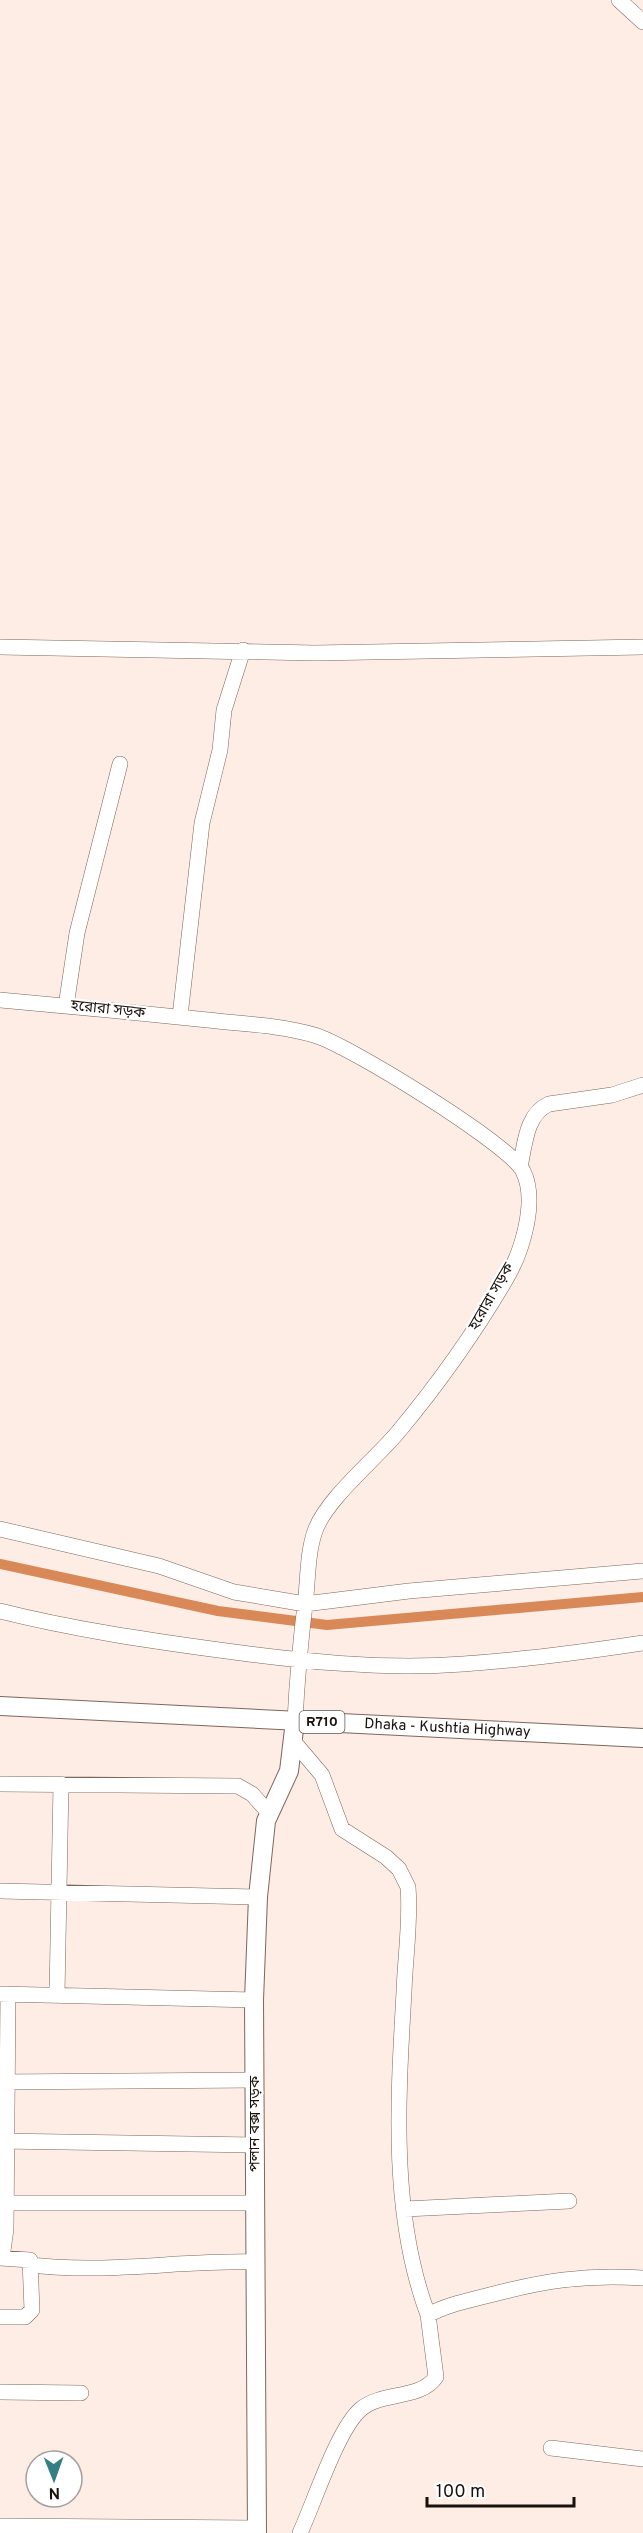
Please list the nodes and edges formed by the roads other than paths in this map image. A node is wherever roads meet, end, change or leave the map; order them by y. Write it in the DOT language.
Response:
graph roads {
  1 [pos="619,0"];
  2 [pos="643,22"];
  3 [pos="0,647"];
  4 [pos="643,648"];
  5 [pos="243,650"];
  6 [pos="120,764"];
  7 [pos="0,1000"];
  8 [pos="66,1006"];
  9 [pos="180,1016"];
  10 [pos="643,1085"];
  11 [pos="520,1167"];
  12 [pos="0,1529"];
  13 [pos="643,1571"];
  14 [pos="305,1606"];
  15 [pos="0,1611"];
  16 [pos="643,1643"];
  17 [pos="299,1653"];
  18 [pos="0,1706"];
  19 [pos="295,1720"];
  20 [pos="643,1738"];
  21 [pos="294,1742"];
  22 [pos="0,1784"];
  23 [pos="61,1784"];
  24 [pos="269,1813"];
  25 [pos="0,1891"];
  26 [pos="59,1892"];
  27 [pos="258,1897"];
  28 [pos="4,1994"];
  29 [pos="57,1994"];
  30 [pos="254,2001"];
  31 [pos="255,2080"];
  32 [pos="4,2082"];
  33 [pos="3,2141"];
  34 [pos="255,2145"];
  35 [pos="569,2201"];
  36 [pos="3,2203"];
  37 [pos="255,2203"];
  38 [pos="405,2209"];
  39 [pos="1,2258"];
  40 [pos="256,2262"];
  41 [pos="32,2265"];
  42 [pos="643,2278"];
  43 [pos="428,2315"];
  44 [pos="0,2317"];
  45 [pos="0,2392"];
  46 [pos="81,2393"];
  47 [pos="551,2448"];
  48 [pos="643,2458"];
  49 [pos="0,2526"];
  50 [pos="257,2530"];
  51 [pos="300,2533"];
  1 -- 2 [label="street"];
  3 -- 5 [label="street"];
  4 -- 5 [label="street"];
  5 -- 9 [label="street"];
  6 -- 8 [label="street"];
  7 -- 8 [label="street, হরোরা সড়ক"];
  8 -- 9 [label="street, হরোরা সড়ক"];
  9 -- 11 [label="street, হরোরা সড়ক"];
  10 -- 11 [label="street"];
  11 -- 14 [label="street, হরোরা সড়ক"];
  12 -- 14 [label="street"];
  13 -- 14 [label="street"];
  14 -- 17 [label="street, হরোরা সড়ক"];
  15 -- 17 [label="street"];
  16 -- 17 [label="street"];
  17 -- 19 [label="street, হরোরা সড়ক"];
  18 -- 19 [label="main road, Dhaka - Kushtia Highway / R710"];
  19 -- 20 [label="main road, Dhaka - Kushtia Highway / R710"];
  19 -- 21 [label="main road, পলান বক্স সড়ক"];
  21 -- 24 [label="main road, পলান বক্স সড়ক"];
  21 -- 38 [label="street"];
  22 -- 23 [label="street"];
  23 -- 24 [label="street"];
  23 -- 26 [label="street"];
  24 -- 27 [label="main road, পলান বক্স সড়ক"];
  25 -- 26 [label="street"];
  26 -- 27 [label="street"];
  26 -- 29 [label="street"];
  27 -- 30 [label="main road, পলান বক্স সড়ক"];
  28 -- 29 [label="street"];
  28 -- 32 [label="street"];
  29 -- 30 [label="street"];
  30 -- 31 [label="main road, পলান বক্স সড়ক"];
  31 -- 32 [label="street"];
  31 -- 34 [label="main road, পলান বক্স সড়ক"];
  32 -- 33 [label="street"];
  33 -- 34 [label="street"];
  33 -- 36 [label="street"];
  34 -- 37 [label="main road, পলান বক্স সড়ক"];
  35 -- 38 [label="street"];
  36 -- 37 [label="street"];
  36 -- 39 [label="street"];
  37 -- 40 [label="main road, পলান বক্স সড়ক"];
  38 -- 43 [label="street"];
  39 -- 41 [label="street"];
  40 -- 41 [label="street"];
  40 -- 50 [label="main road, পলান বক্স সড়ক"];
  41 -- 44 [label="street"];
  42 -- 43 [label="street"];
  43 -- 51 [label="street"];
  45 -- 46 [label="street"];
  47 -- 48 [label="street"];
  49 -- 50 [label="street"];
}
